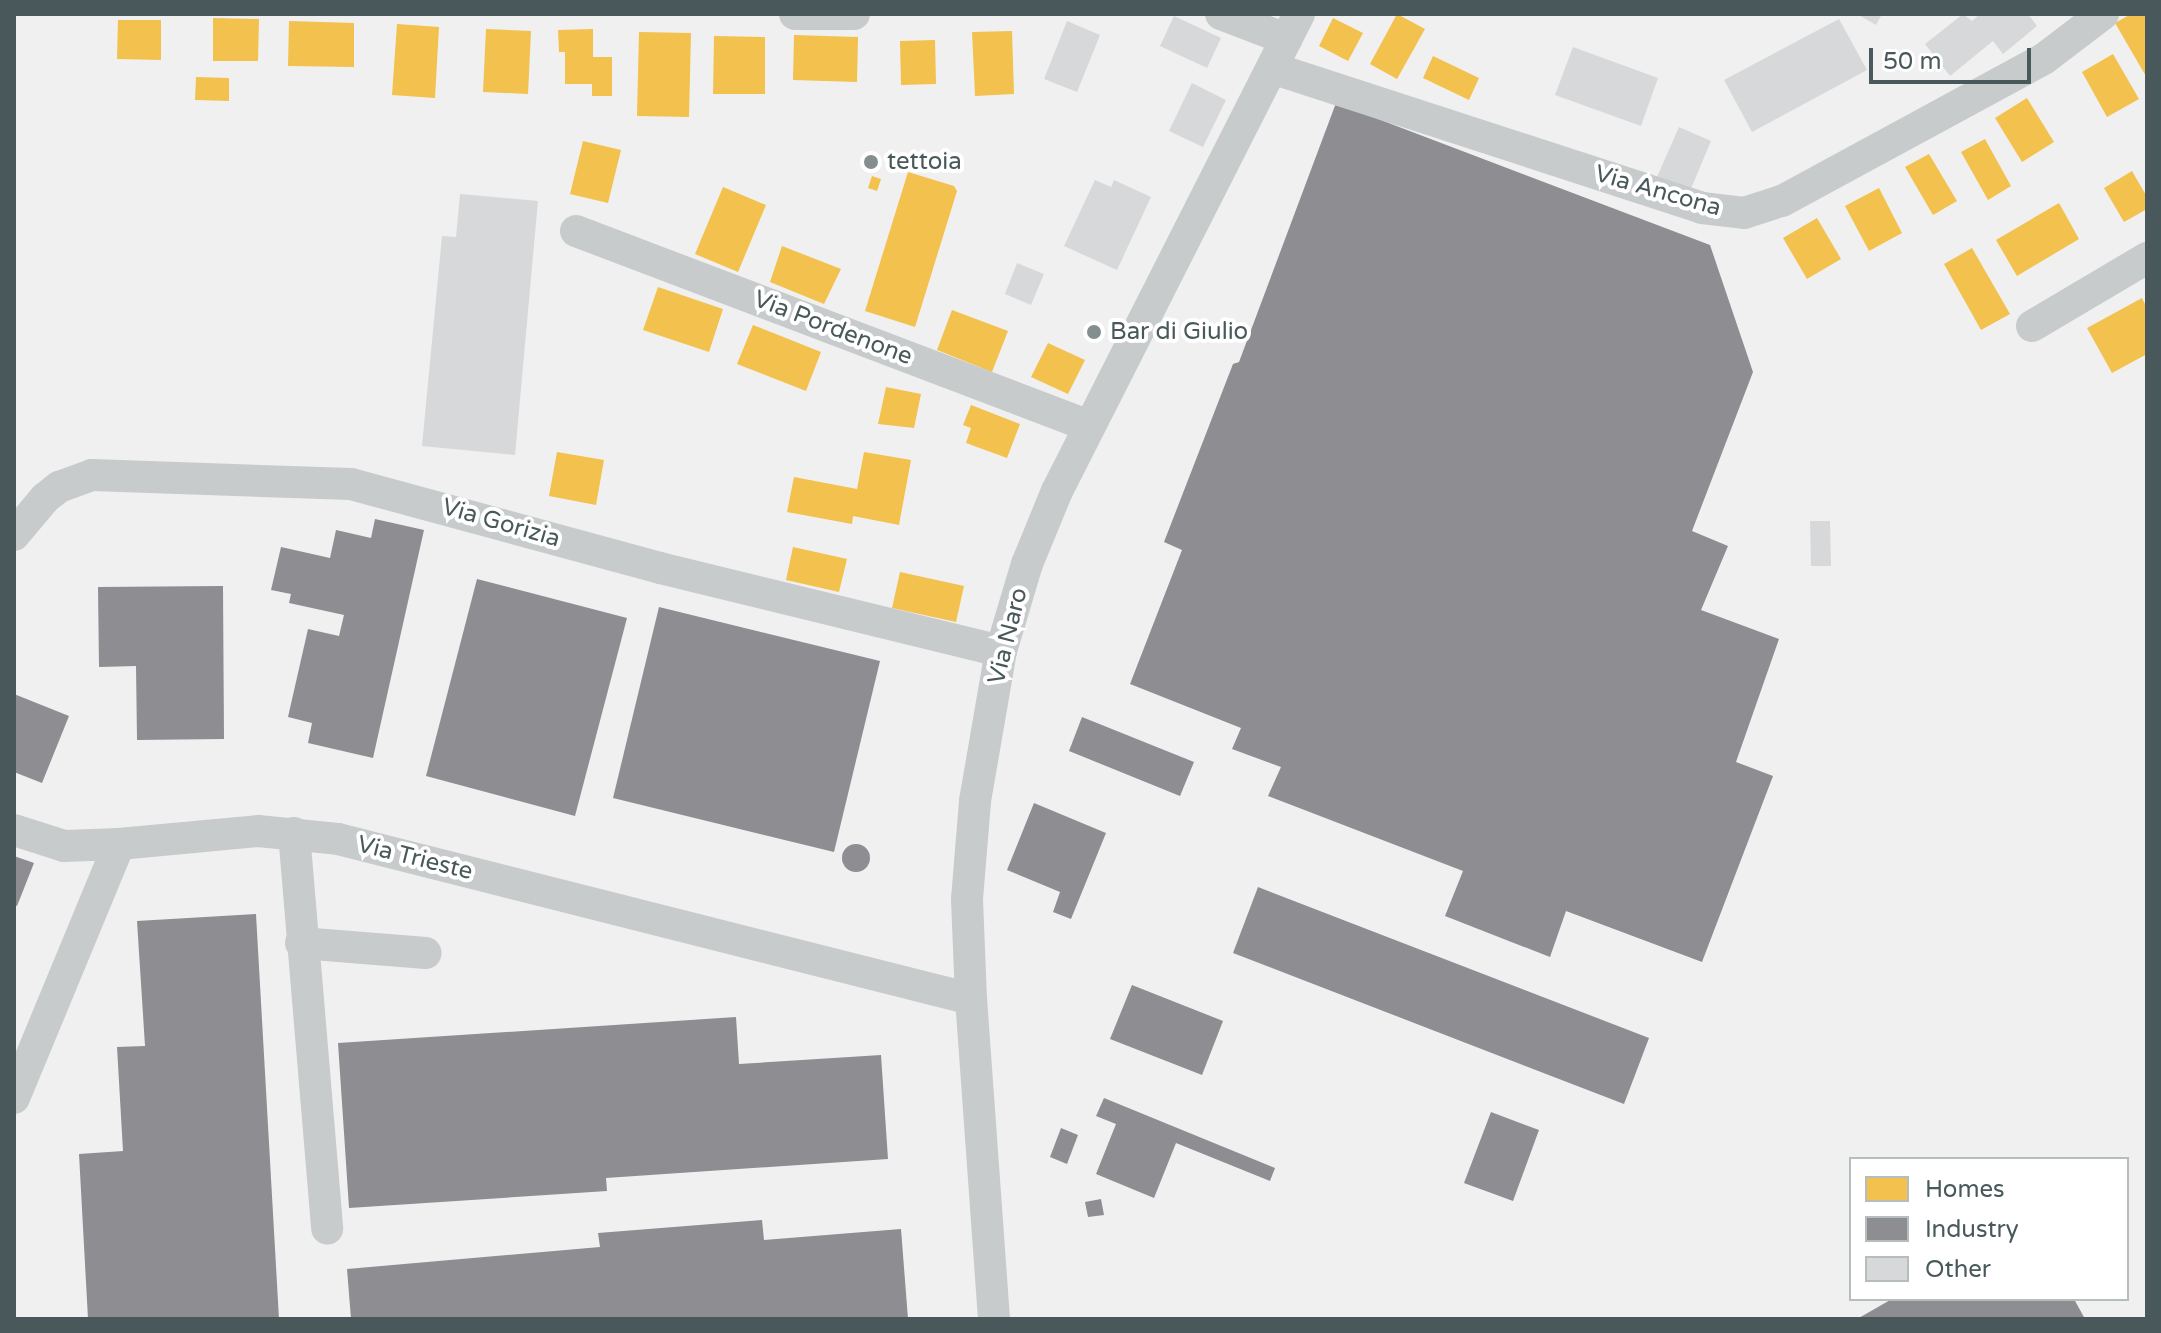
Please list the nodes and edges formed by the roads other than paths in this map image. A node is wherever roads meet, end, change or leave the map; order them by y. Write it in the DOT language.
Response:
graph roads {
  1 [pos="795,14"];
  2 [pos="854,14"];
  3 [pos="1221,14"];
  4 [pos="2103,14"];
  5 [pos="1292,27"];
  6 [pos="1272,68"];
  7 [pos="576,231"];
  8 [pos="2147,258"];
  9 [pos="2032,326"];
  10 [pos="1089,426"];
  11 [pos="14,535"];
  12 [pos="1001,651"];
  13 [pos="14,830"];
  14 [pos="294,833"];
  15 [pos="119,844"];
  16 [pos="301,943"];
  17 [pos="426,953"];
  18 [pos="971,999"];
  19 [pos="14,1098"];
  20 [pos="327,1229"];
  21 [pos="994,1319"];
  1 -- 2 [label="street"];
  3 -- 5 [label="street"];
  4 -- 6 [label="street, Via Ancona"];
  5 -- 6 [label="street, Via Naro"];
  6 -- 10 [label="street, Via Naro"];
  7 -- 10 [label="street, Via Pordenone"];
  8 -- 9 [label="street"];
  10 -- 12 [label="street, Via Naro"];
  11 -- 12 [label="street, Via Gorizia"];
  12 -- 18 [label="street, Via Naro"];
  13 -- 15 [label="street, Via Trieste"];
  14 -- 15 [label="street, Via Trieste"];
  14 -- 16 [label="street"];
  14 -- 18 [label="street, Via Trieste"];
  15 -- 19 [label="street"];
  16 -- 17 [label="street"];
  16 -- 20 [label="street"];
  18 -- 21 [label="street, Via Naro"];
}
